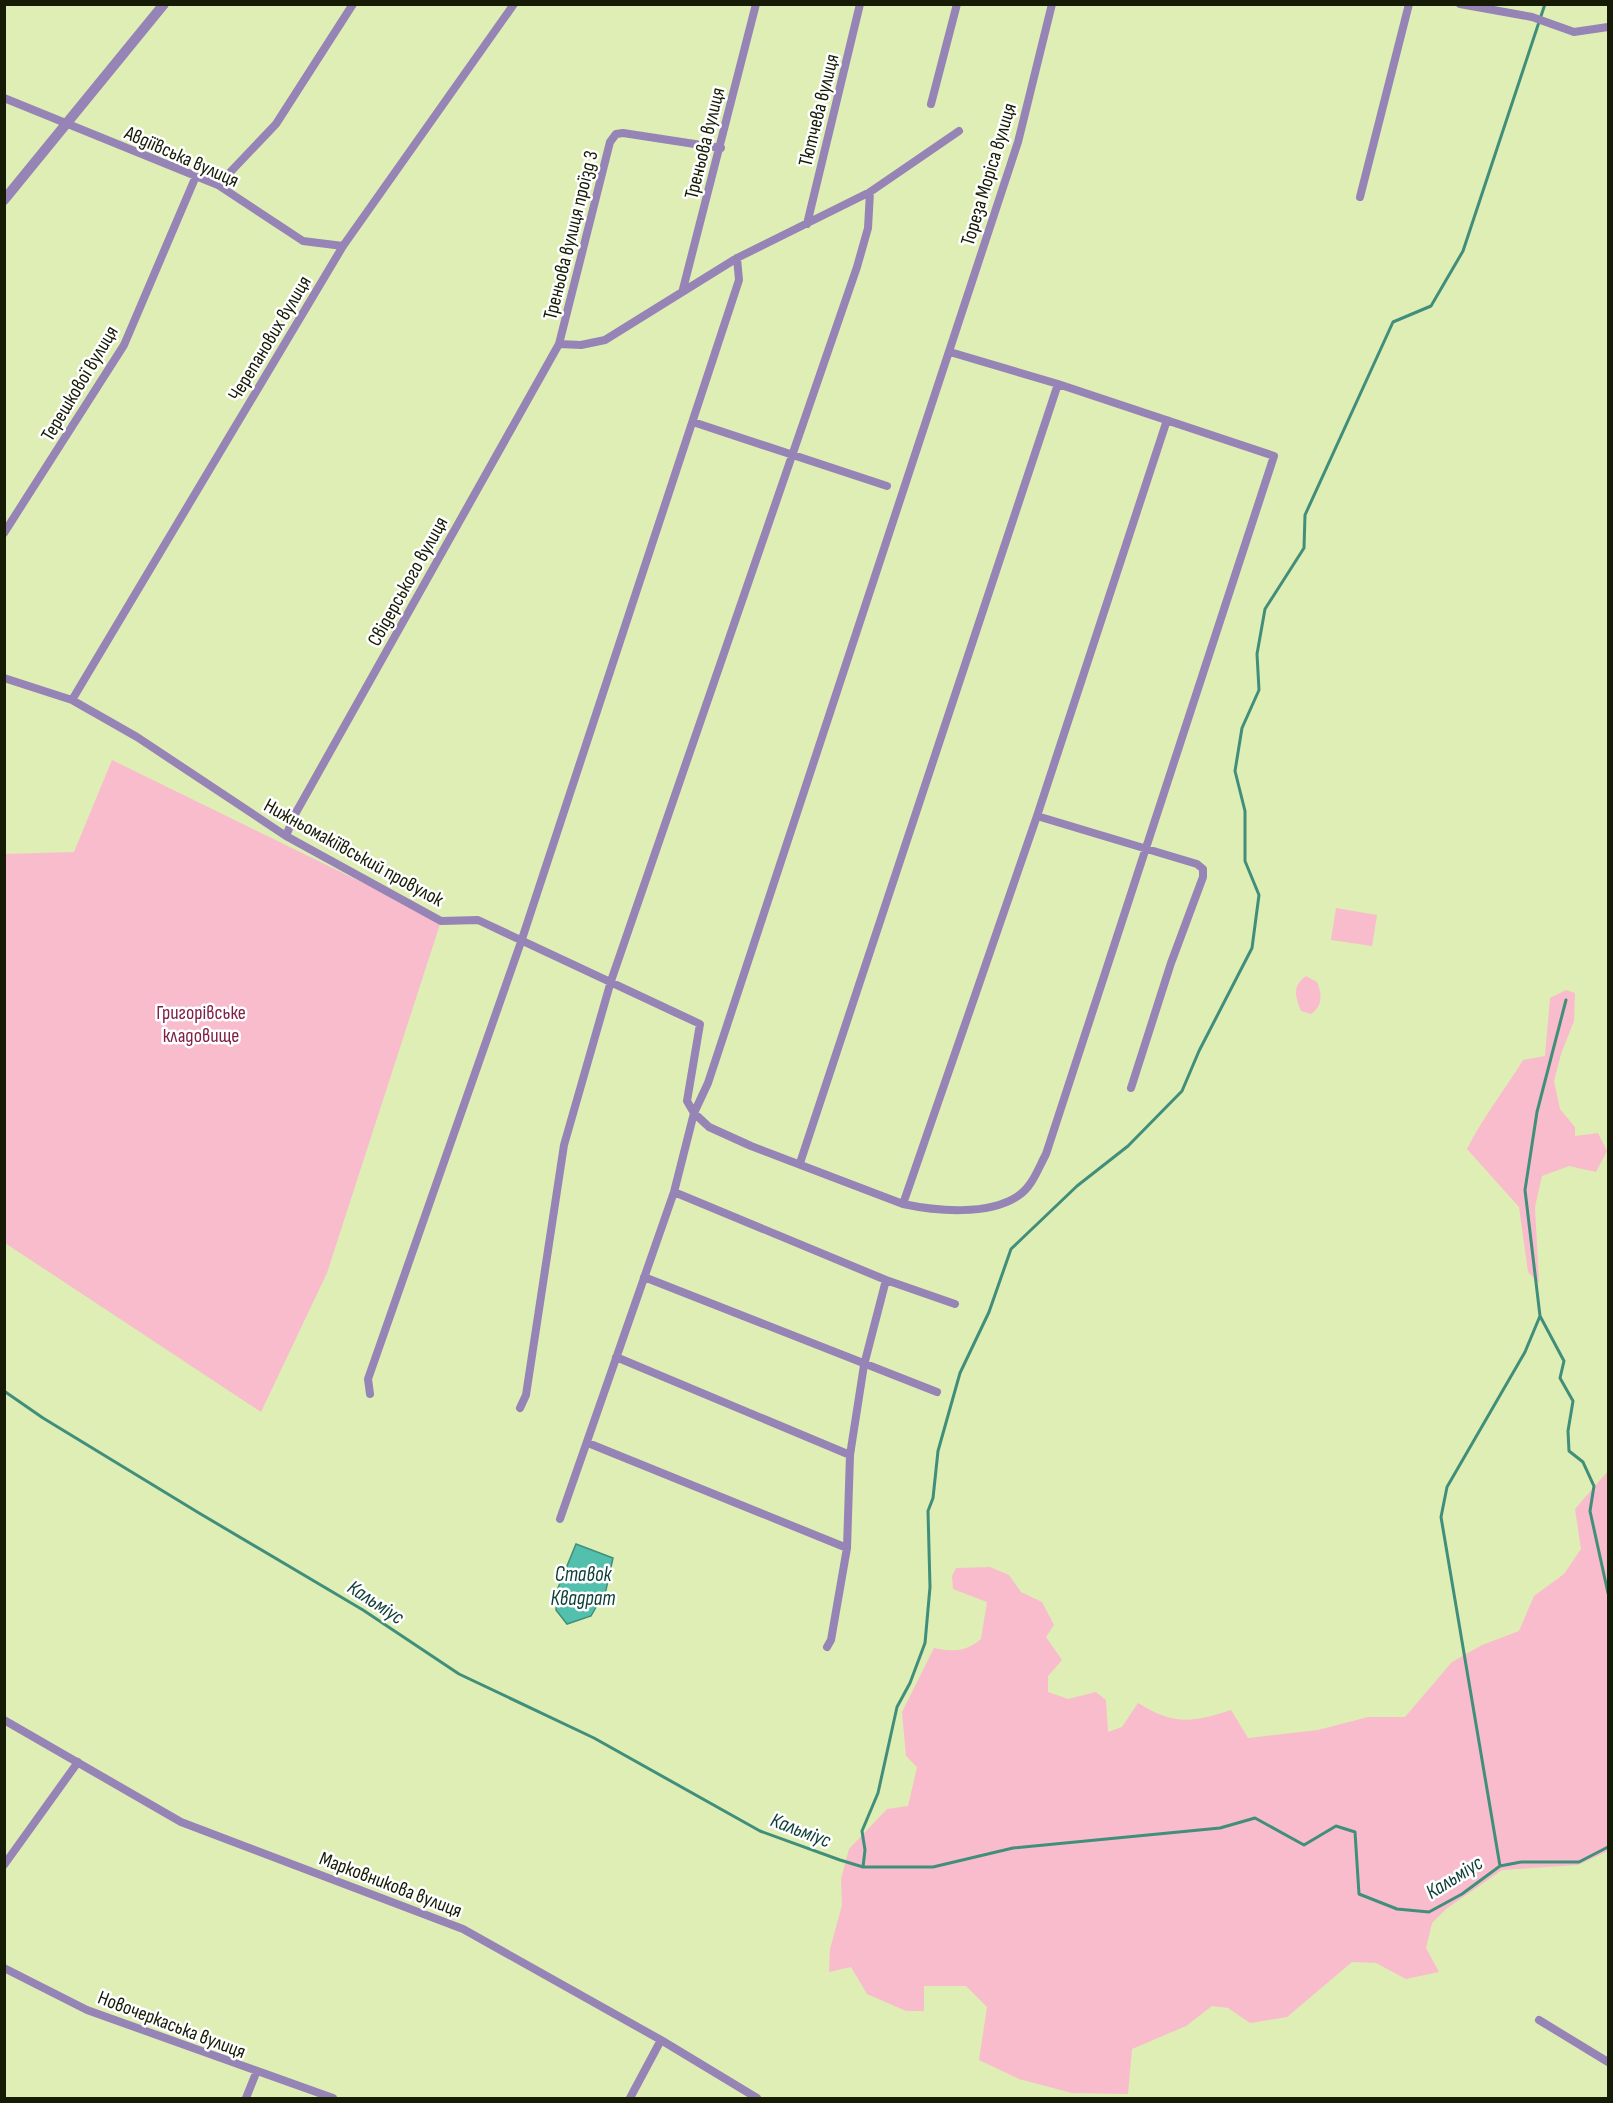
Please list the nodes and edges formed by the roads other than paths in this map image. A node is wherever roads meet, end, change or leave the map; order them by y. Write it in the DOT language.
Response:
graph roads {
  1 [pos="164,4"];
  2 [pos="353,4"];
  3 [pos="514,4"];
  4 [pos="756,4"];
  5 [pos="860,4"];
  6 [pos="957,4"];
  7 [pos="1052,4"];
  8 [pos="1409,4"];
  9 [pos="1460,4"];
  10 [pos="1608,27"];
  11 [pos="4,98"];
  12 [pos="931,104"];
  13 [pos="67,124"];
  14 [pos="959,131"];
  15 [pos="721,148"];
  16 [pos="195,176"];
  17 [pos="218,185"];
  18 [pos="870,192"];
  19 [pos="1360,197"];
  20 [pos="4,200"];
  21 [pos="807,224"];
  22 [pos="343,246"];
  23 [pos="737,258"];
  24 [pos="683,289"];
  25 [pos="559,344"];
  26 [pos="950,352"];
  27 [pos="1058,384"];
  28 [pos="1167,420"];
  29 [pos="693,422"];
  30 [pos="794,456"];
  31 [pos="887,486"];
  32 [pos="4,533"];
  33 [pos="4,678"];
  34 [pos="72,700"];
  35 [pos="1037,816"];
  36 [pos="286,836"];
  37 [pos="1147,848"];
  38 [pos="522,939"];
  39 [pos="611,981"];
  40 [pos="1131,1088"];
  41 [pos="694,1113"];
  42 [pos="800,1163"];
  43 [pos="674,1192"];
  44 [pos="903,1204"];
  45 [pos="644,1277"];
  46 [pos="886,1280"];
  47 [pos="955,1304"];
  48 [pos="616,1357"];
  49 [pos="864,1365"];
  50 [pos="937,1392"];
  51 [pos="370,1394"];
  52 [pos="520,1408"];
  53 [pos="588,1443"];
  54 [pos="850,1455"];
  55 [pos="560,1519"];
  56 [pos="847,1548"];
  57 [pos="827,1647"];
  58 [pos="4,1720"];
  59 [pos="78,1762"];
  60 [pos="4,1865"];
  61 [pos="4,1968"];
  62 [pos="1539,2020"];
  63 [pos="662,2040"];
  64 [pos="1608,2062"];
  65 [pos="256,2073"];
  66 [pos="246,2098"];
  67 [pos="333,2098"];
  68 [pos="630,2098"];
  69 [pos="757,2098"];
  1 -- 13 [label="street"];
  2 -- 17 [label="street"];
  3 -- 22 [label="street, Черепанових вулиця"];
  4 -- 15 [label="street, Треньова вулиця"];
  5 -- 21 [label="street, Тютчева вулиця"];
  6 -- 12 [label="street"];
  7 -- 26 [label="street, Тореза Моріса вулиця"];
  8 -- 19 [label="street"];
  9 -- 10 [label="street"];
  11 -- 13 [label="street, Авдіївська вулиця"];
  13 -- 16 [label="street, Авдіївська вулиця"];
  13 -- 20 [label="street"];
  14 -- 18 [label="street"];
  15 -- 24 [label="street, Треньова вулиця"];
  15 -- 25 [label="street, Треньова вулиця проїзд 3"];
  16 -- 17 [label="street, Авдіївська вулиця"];
  16 -- 32 [label="street, Терешкової вулиця"];
  17 -- 22 [label="street, Авдіївська вулиця"];
  18 -- 21 [label="street"];
  18 -- 30 [label="street"];
  21 -- 23 [label="street"];
  22 -- 34 [label="street, Черепанових вулиця"];
  23 -- 24 [label="street"];
  23 -- 29 [label="street"];
  24 -- 25 [label="street"];
  25 -- 36 [label="street, Свiдерського вулиця"];
  26 -- 27 [label="street"];
  26 -- 41 [label="street, Тореза Моріса вулиця"];
  27 -- 28 [label="street"];
  27 -- 42 [label="street"];
  28 -- 35 [label="street"];
  28 -- 37 [label="street"];
  29 -- 30 [label="street"];
  29 -- 38 [label="street"];
  30 -- 31 [label="street"];
  30 -- 39 [label="street"];
  33 -- 34 [label="street, Нижньомакіївський провулок"];
  34 -- 36 [label="street, Нижньомакіївський провулок"];
  35 -- 37 [label="street"];
  35 -- 44 [label="street"];
  36 -- 38 [label="street, Нижньомакіївський провулок"];
  37 -- 40 [label="street"];
  37 -- 44 [label="street"];
  38 -- 39 [label="street, Нижньомакіївський провулок"];
  38 -- 51 [label="street"];
  39 -- 41 [label="street, Нижньомакіївський провулок"];
  39 -- 52 [label="street"];
  41 -- 42 [label="street"];
  41 -- 43 [label="street"];
  42 -- 44 [label="street"];
  43 -- 45 [label="street"];
  43 -- 46 [label="street"];
  45 -- 48 [label="street"];
  45 -- 49 [label="street"];
  46 -- 47 [label="street"];
  46 -- 49 [label="street"];
  48 -- 53 [label="street"];
  48 -- 54 [label="street"];
  49 -- 50 [label="street"];
  49 -- 54 [label="street"];
  53 -- 55 [label="street"];
  53 -- 56 [label="street"];
  54 -- 56 [label="street"];
  56 -- 57 [label="street"];
  58 -- 59 [label="street, Марковникова вулиця"];
  59 -- 60 [label="street"];
  59 -- 63 [label="street, Марковникова вулиця"];
  61 -- 65 [label="street, Новочеркаська вулиця"];
  62 -- 64 [label="street"];
  63 -- 68 [label="street"];
  63 -- 69 [label="street, Марковникова вулиця"];
  65 -- 66 [label="street"];
  65 -- 67 [label="street, Новочеркаська вулиця"];
}
